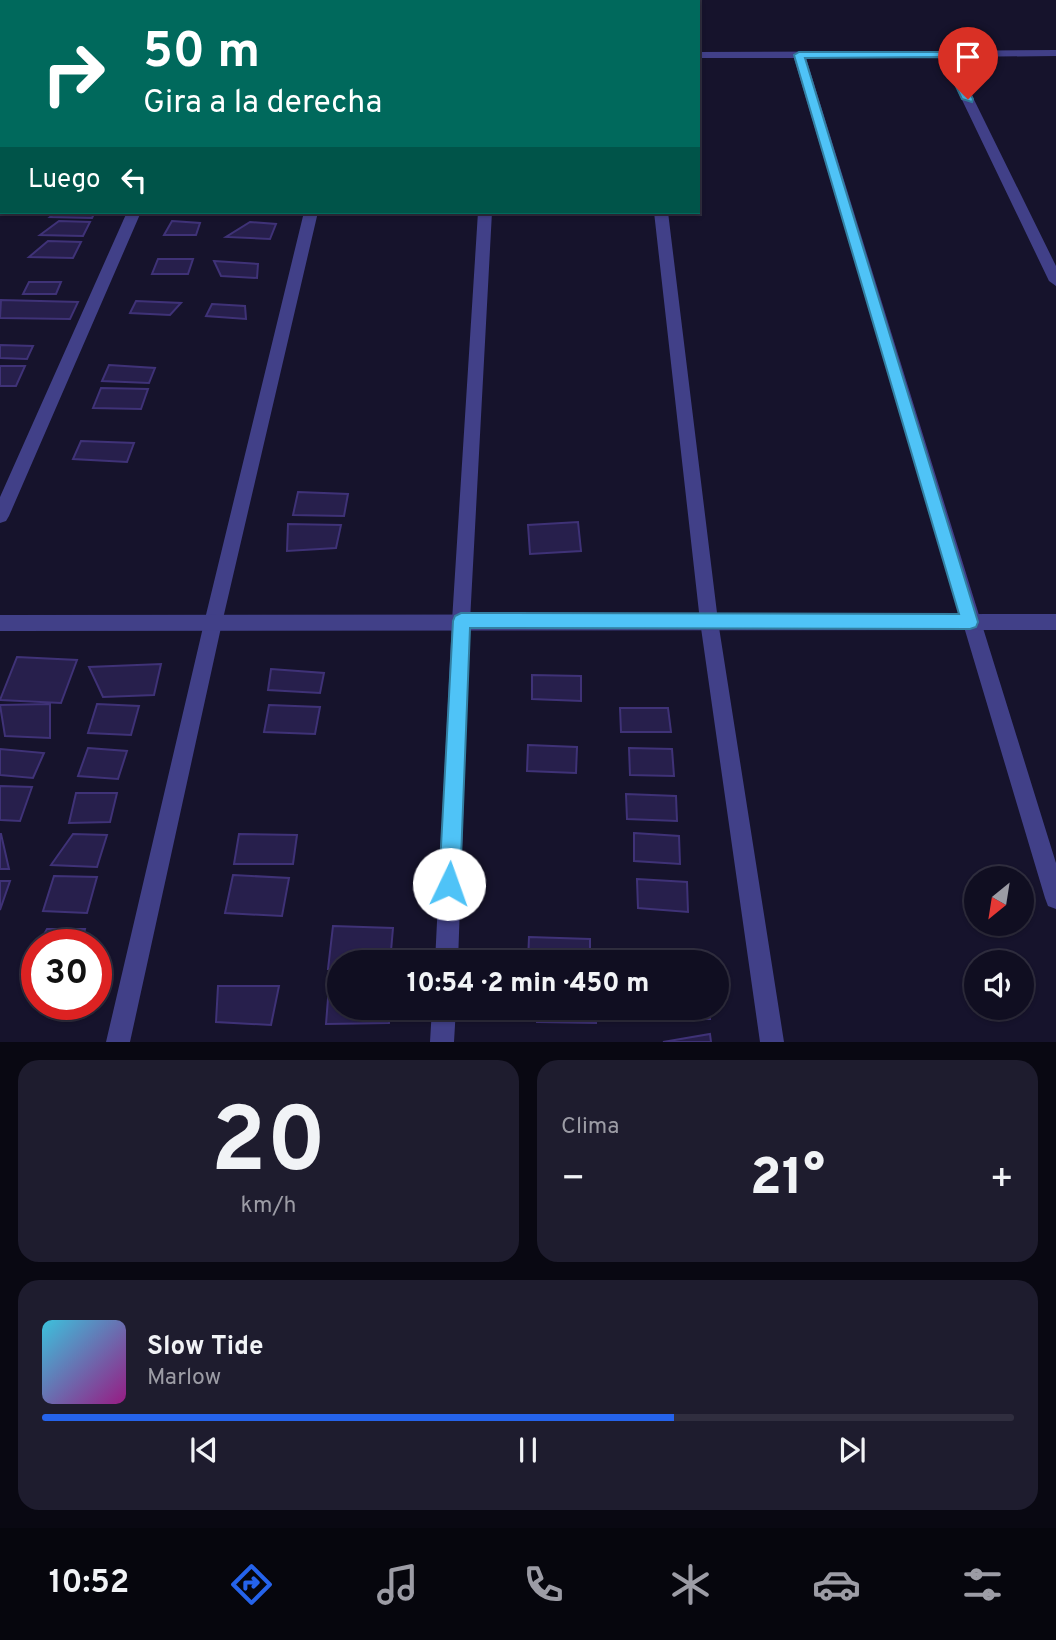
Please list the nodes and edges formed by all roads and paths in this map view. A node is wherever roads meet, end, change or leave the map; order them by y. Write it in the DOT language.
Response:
graph roads {
  1 [pos="1056,52"];
  2 [pos="946,54"];
  3 [pos="700,55"];
  4 [pos="799,55"];
  5 [pos="133,214"];
  6 [pos="311,214"];
  7 [pos="485,214"];
  8 [pos="660,214"];
  9 [pos="1056,281"];
  10 [pos="0,516"];
  11 [pos="461,621"];
  12 [pos="709,621"];
  13 [pos="970,622"];
  14 [pos="1056,622"];
  15 [pos="0,623"];
  16 [pos="213,623"];
  17 [pos="1056,898"];
  18 [pos="447,950"];
  19 [pos="443,1020"];
  20 [pos="118,1041"];
  21 [pos="442,1041"];
  22 [pos="772,1041"];
  1 -- 2 [label="street"];
  2 -- 4 [label="street"];
  2 -- 9 [label="street"];
  3 -- 4 [label="street"];
  4 -- 13 [label="street"];
  5 -- 10 [label="street"];
  6 -- 16 [label="street"];
  7 -- 11 [label="street"];
  8 -- 12 [label="street"];
  11 -- 12 [label="street"];
  11 -- 16 [label="street"];
  11 -- 18 [label="street"];
  12 -- 13 [label="street"];
  12 -- 22 [label="street"];
  13 -- 14 [label="street"];
  13 -- 17 [label="street"];
  15 -- 16 [label="street"];
  16 -- 20 [label="street"];
  19 -- 21 [label="street"];
}
